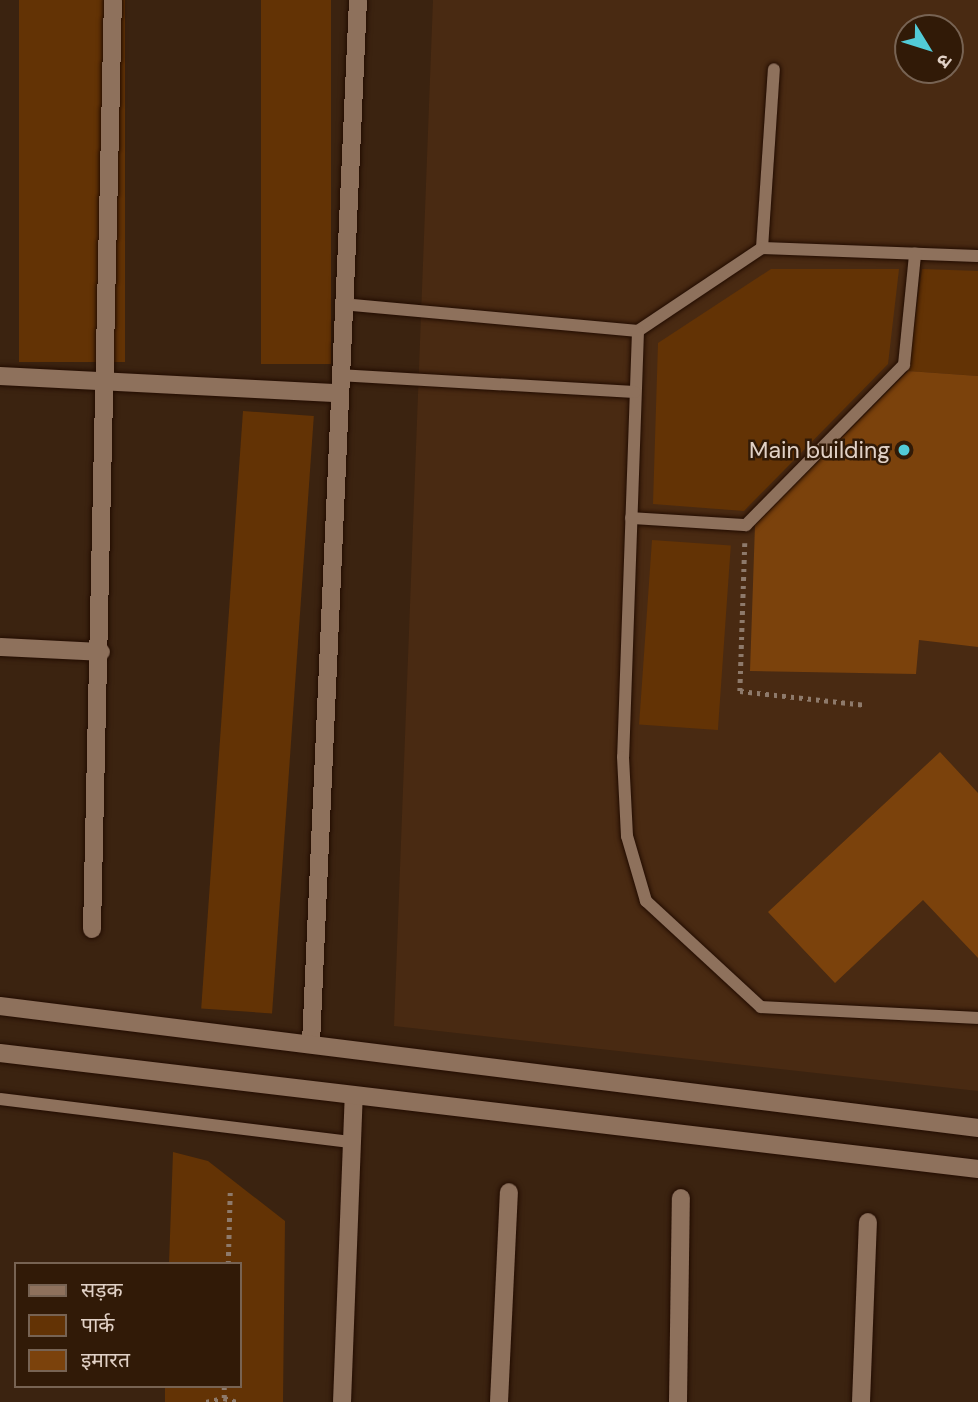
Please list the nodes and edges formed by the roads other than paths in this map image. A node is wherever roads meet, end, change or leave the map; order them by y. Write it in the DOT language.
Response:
graph roads {
  1 [pos="113,0"];
  2 [pos="358,0"];
  3 [pos="774,69"];
  4 [pos="762,248"];
  5 [pos="915,254"];
  6 [pos="978,256"];
  7 [pos="342,304"];
  8 [pos="638,331"];
  9 [pos="338,374"];
  10 [pos="0,376"];
  11 [pos="107,381"];
  12 [pos="635,392"];
  13 [pos="339,393"];
  14 [pos="631,518"];
  15 [pos="0,647"];
  16 [pos="101,652"];
  17 [pos="92,929"];
  18 [pos="0,1006"];
  19 [pos="978,1018"];
  20 [pos="311,1043"];
  21 [pos="0,1053"];
  22 [pos="354,1096"];
  23 [pos="0,1099"];
  24 [pos="978,1128"];
  25 [pos="352,1142"];
  26 [pos="978,1170"];
  27 [pos="509,1192"];
  28 [pos="681,1198"];
  29 [pos="868,1222"];
  30 [pos="342,1402"];
  31 [pos="499,1402"];
  32 [pos="678,1402"];
  33 [pos="862,1402"];
  1 -- 11 [label="street"];
  2 -- 7 [label="street"];
  3 -- 4 [label="lane"];
  4 -- 5 [label="lane"];
  4 -- 8 [label="lane"];
  5 -- 6 [label="lane"];
  5 -- 14 [label="lane"];
  7 -- 8 [label="lane"];
  7 -- 9 [label="street"];
  8 -- 12 [label="lane"];
  9 -- 12 [label="lane"];
  9 -- 13 [label="street"];
  10 -- 11 [label="street"];
  11 -- 13 [label="street"];
  11 -- 16 [label="street"];
  12 -- 14 [label="lane"];
  13 -- 20 [label="street"];
  14 -- 19 [label="lane"];
  15 -- 16 [label="street"];
  16 -- 17 [label="street"];
  18 -- 20 [label="street"];
  20 -- 24 [label="street"];
  21 -- 22 [label="street"];
  22 -- 25 [label="street"];
  22 -- 26 [label="street"];
  23 -- 25 [label="lane"];
  25 -- 30 [label="street"];
  27 -- 31 [label="street"];
  28 -- 32 [label="street"];
  29 -- 33 [label="street"];
}
